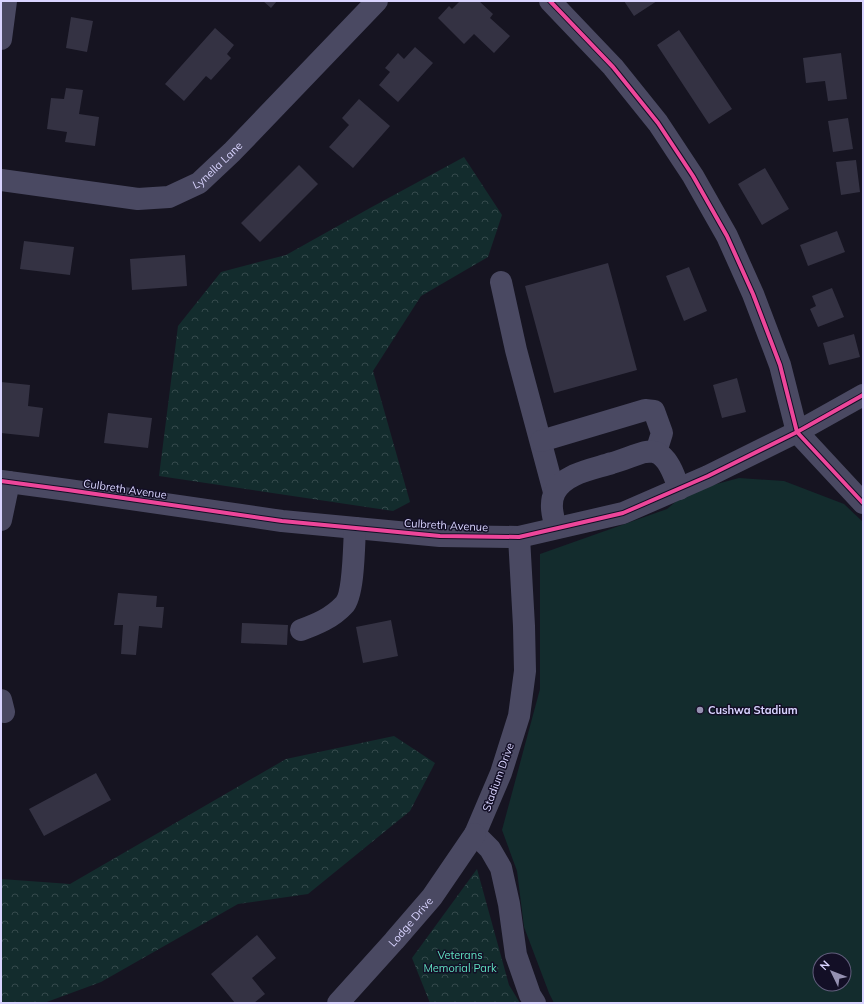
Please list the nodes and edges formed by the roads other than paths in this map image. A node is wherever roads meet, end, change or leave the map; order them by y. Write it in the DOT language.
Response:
graph roads {
  1 [pos="6,1"];
  2 [pos="377,1"];
  3 [pos="550,1"];
  4 [pos="1,39"];
  5 [pos="1,180"];
  6 [pos="501,282"];
  7 [pos="863,395"];
  8 [pos="797,432"];
  9 [pos="541,441"];
  10 [pos="656,452"];
  11 [pos="5,482"];
  12 [pos="679,489"];
  13 [pos="554,492"];
  14 [pos="863,503"];
  15 [pos="1,520"];
  16 [pos="355,528"];
  17 [pos="556,528"];
  18 [pos="519,536"];
  19 [pos="301,630"];
  20 [pos="475,834"];
  21 [pos="338,1003"];
  22 [pos="535,1003"];
  1 -- 4 [label="street"];
  2 -- 5 [label="street, Lynella Lane"];
  3 -- 8 [label="street"];
  6 -- 9 [label="street"];
  7 -- 8 [label="street, Culbreth Avenue"];
  8 -- 12 [label="street, Culbreth Avenue"];
  8 -- 14 [label="street"];
  9 -- 10 [label="street"];
  9 -- 13 [label="street"];
  10 -- 12 [label="street"];
  10 -- 13 [label="street"];
  11 -- 15 [label="street"];
  11 -- 16 [label="street, Culbreth Avenue"];
  12 -- 17 [label="street, Culbreth Avenue"];
  13 -- 17 [label="street"];
  16 -- 18 [label="street, Culbreth Avenue"];
  16 -- 19 [label="street"];
  17 -- 18 [label="street, Culbreth Avenue"];
  18 -- 20 [label="street, Stadium Drive"];
  20 -- 21 [label="street, Lodge Drive"];
  20 -- 22 [label="street"];
}
